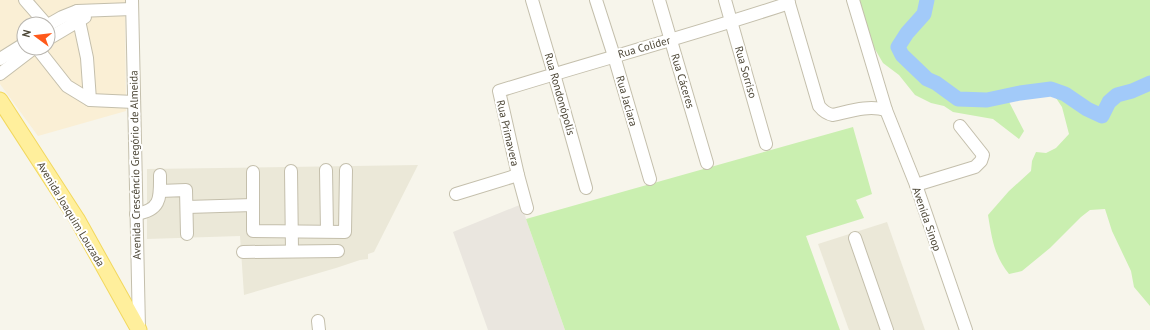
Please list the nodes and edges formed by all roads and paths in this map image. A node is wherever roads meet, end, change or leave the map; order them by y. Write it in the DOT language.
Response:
graph roads {
  1 [pos="24,0"];
  2 [pos="532,0"];
  3 [pos="596,0"];
  4 [pos="659,0"];
  5 [pos="725,0"];
  6 [pos="853,0"];
  7 [pos="789,2"];
  8 [pos="132,5"];
  9 [pos="39,16"];
  10 [pos="78,16"];
  11 [pos="56,20"];
  12 [pos="731,22"];
  13 [pos="56,33"];
  14 [pos="671,40"];
  15 [pos="16,51"];
  16 [pos="43,56"];
  17 [pos="614,56"];
  18 [pos="7,59"];
  19 [pos="0,74"];
  20 [pos="554,74"];
  21 [pos="499,91"];
  22 [pos="0,100"];
  23 [pos="90,100"];
  24 [pos="134,102"];
  25 [pos="886,110"];
  26 [pos="960,126"];
  27 [pos="766,144"];
  28 [pos="707,163"];
  29 [pos="326,170"];
  30 [pos="346,170"];
  31 [pos="291,171"];
  32 [pos="254,172"];
  33 [pos="518,174"];
  34 [pos="160,175"];
  35 [pos="650,179"];
  36 [pos="916,185"];
  37 [pos="586,188"];
  38 [pos="160,194"];
  39 [pos="456,194"];
  40 [pos="186,198"];
  41 [pos="253,206"];
  42 [pos="527,208"];
  43 [pos="136,214"];
  44 [pos="292,231"];
  45 [pos="327,232"];
  46 [pos="187,234"];
  47 [pos="855,238"];
  48 [pos="338,250"];
  49 [pos="292,251"];
  50 [pos="243,252"];
  51 [pos="139,330"];
  52 [pos="887,330"];
  53 [pos="966,330"];
  1 -- 9 [label="street"];
  2 -- 20 [label="street, Rua Rondonópolis"];
  3 -- 17 [label="street, Rua Jaciara"];
  4 -- 14 [label="street, Rua Cáceres"];
  5 -- 12 [label="street, Rua Sorriso"];
  6 -- 25 [label="street, Avenida Sinop"];
  7 -- 12 [label="street, Rua Colider"];
  7 -- 25 [label="street"];
  8 -- 10 [label="street"];
  8 -- 24 [label="street, Avenida Crescêncio Gregório de Almeida"];
  10 -- 11 [label="street"];
  10 -- 13 [label="street"];
  10 -- 23 [label="street"];
  12 -- 14 [label="street, Rua Colider"];
  12 -- 27 [label="street, Rua Sorriso"];
  14 -- 17 [label="street, Rua Colider"];
  14 -- 28 [label="street, Rua Cáceres"];
  15 -- 18 [label="street"];
  16 -- 23 [label="street"];
  17 -- 20 [label="street, Rua Colider"];
  17 -- 35 [label="street, Rua Jaciara"];
  18 -- 19 [label="street"];
  20 -- 21 [label="street, Rua Colider"];
  20 -- 37 [label="street, Rua Rondonópolis"];
  21 -- 33 [label="street, Rua Primavera"];
  22 -- 51 [label="main road, Avenida Joaquim Louzada"];
  23 -- 24 [label="street"];
  24 -- 43 [label="street, Avenida Crescêncio Gregório de Almeida"];
  25 -- 36 [label="street, Avenida Sinop"];
  26 -- 36 [label="street"];
  29 -- 45 [label="street"];
  30 -- 45 [label="street"];
  31 -- 44 [label="street"];
  32 -- 41 [label="street"];
  33 -- 39 [label="street, Rua Primavera"];
  33 -- 42 [label="street, Rua Primavera"];
  34 -- 38 [label="street"];
  36 -- 53 [label="street, Avenida Sinop"];
  38 -- 40 [label="street"];
  38 -- 43 [label="street"];
  40 -- 41 [label="street"];
  40 -- 46 [label="street"];
  41 -- 44 [label="street"];
  43 -- 51 [label="street, Avenida Crescêncio Gregório de Almeida"];
  44 -- 45 [label="street"];
  44 -- 49 [label="street"];
  47 -- 52 [label="street"];
  48 -- 49 [label="street"];
  49 -- 50 [label="street"];
}
